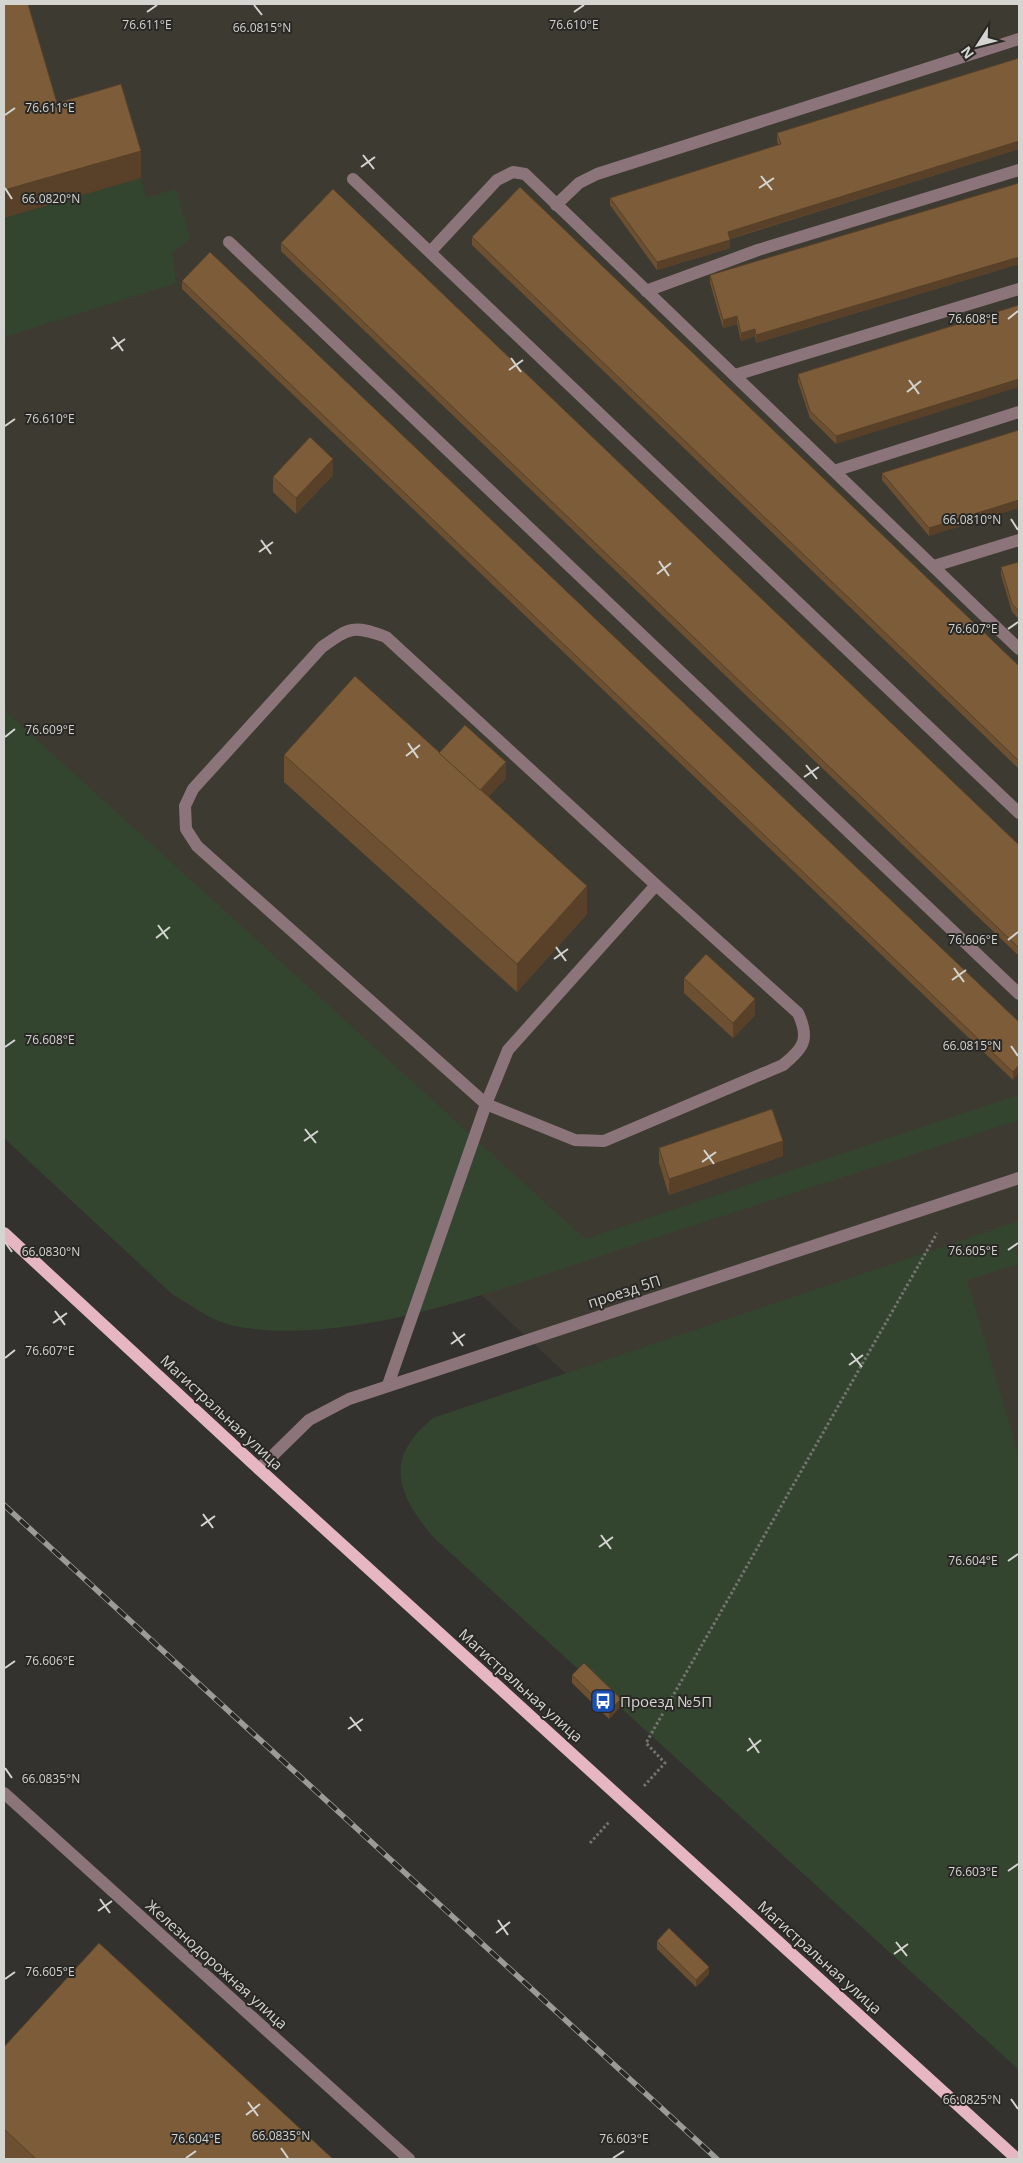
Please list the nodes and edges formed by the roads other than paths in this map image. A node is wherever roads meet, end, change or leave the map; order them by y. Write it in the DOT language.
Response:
graph roads {
  1 [pos="1019,39"];
  2 [pos="1019,170"];
  3 [pos="353,179"];
  4 [pos="556,205"];
  5 [pos="229,242"];
  6 [pos="430,252"];
  7 [pos="1019,289"];
  8 [pos="646,291"];
  9 [pos="735,375"];
  10 [pos="1019,412"];
  11 [pos="834,471"];
  12 [pos="1019,540"];
  13 [pos="934,566"];
  14 [pos="1019,649"];
  15 [pos="1019,813"];
  16 [pos="656,885"];
  17 [pos="1019,994"];
  18 [pos="486,1104"];
  19 [pos="1019,1178"];
  20 [pos="4,1234"];
  21 [pos="388,1385"];
  22 [pos="259,1469"];
  23 [pos="4,1794"];
  24 [pos="409,2159"];
  25 [pos="1017,2159"];
  1 -- 4 [label="street"];
  2 -- 8 [label="street"];
  3 -- 6 [label="street"];
  4 -- 6 [label="street"];
  4 -- 8 [label="street"];
  5 -- 17 [label="street"];
  6 -- 15 [label="street"];
  7 -- 9 [label="street"];
  8 -- 9 [label="street"];
  9 -- 11 [label="street"];
  10 -- 11 [label="street"];
  11 -- 13 [label="street"];
  12 -- 13 [label="street"];
  13 -- 14 [label="street"];
  16 -- 18 [label="street"];
  16 -- 18 [label="street"];
  16 -- 18 [label="street"];
  18 -- 21 [label="street"];
  19 -- 21 [label="street, проезд 5П"];
  20 -- 22 [label="main road, Магистральная улица"];
  21 -- 22 [label="street, проезд 5П"];
  22 -- 25 [label="main road, Магистральная улица"];
  23 -- 24 [label="street, Железнодорожная улица"];
}
